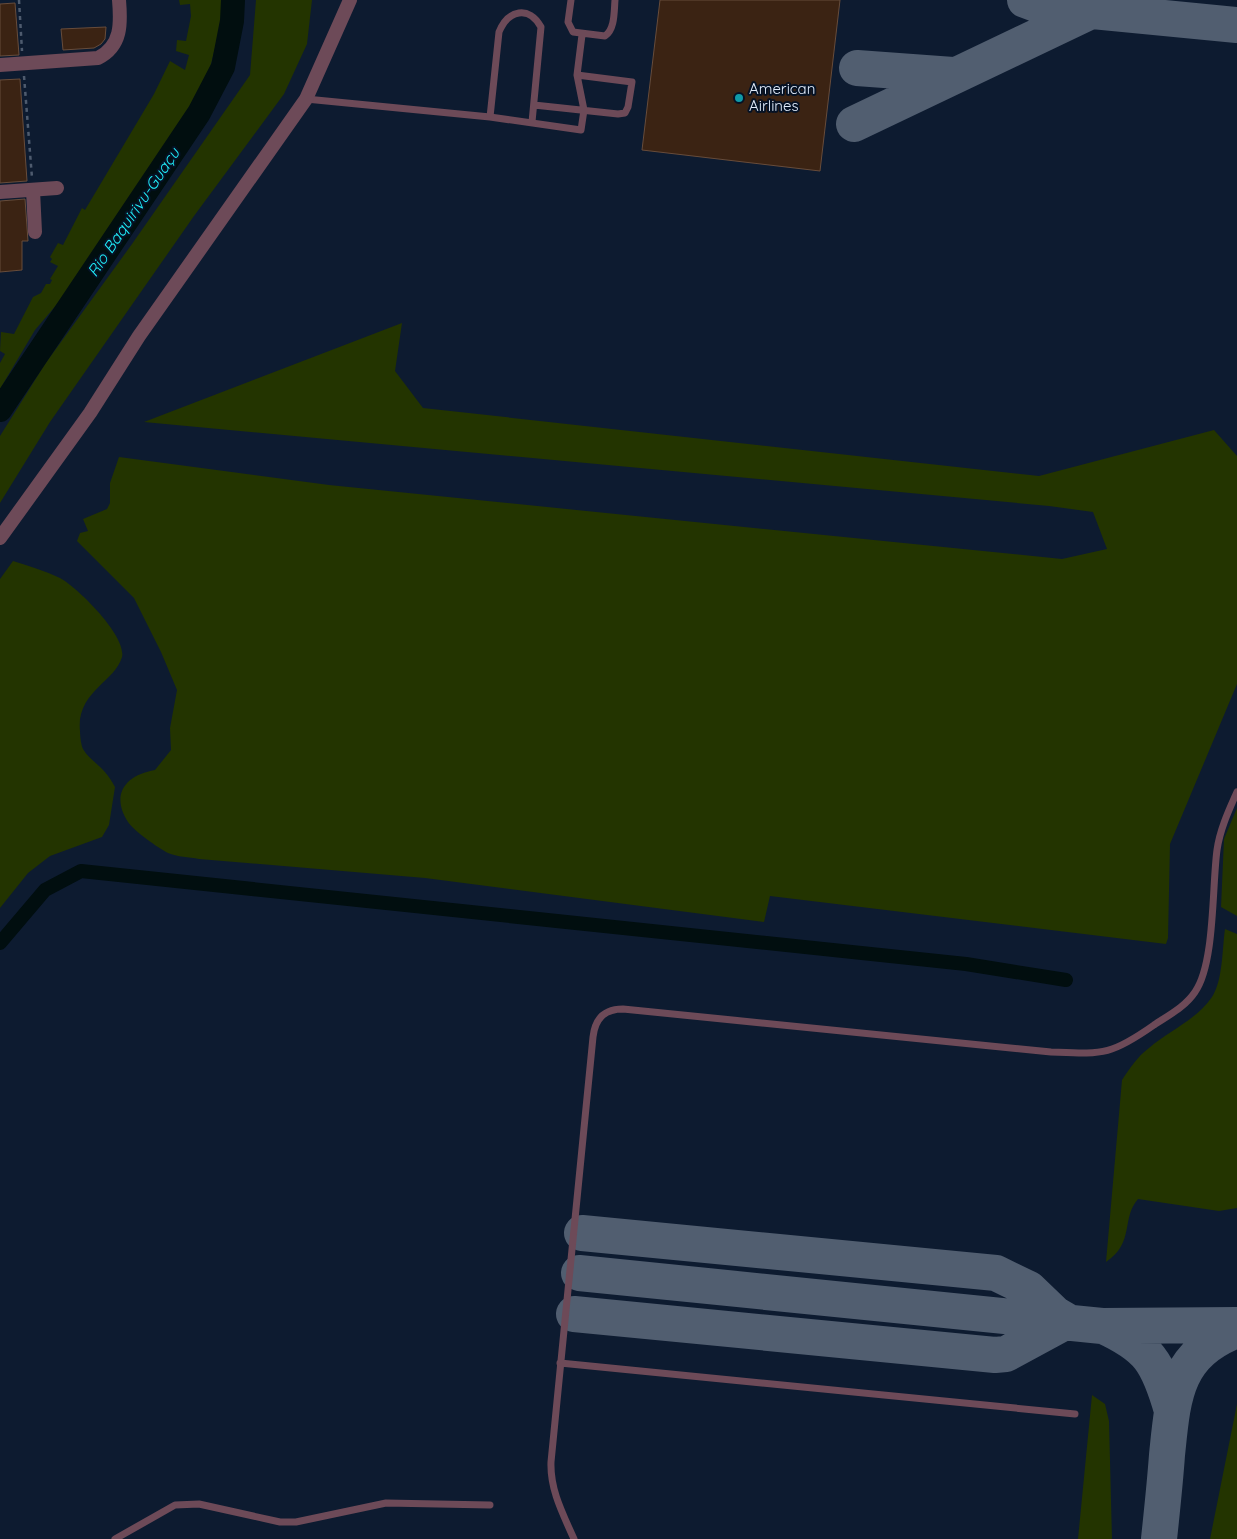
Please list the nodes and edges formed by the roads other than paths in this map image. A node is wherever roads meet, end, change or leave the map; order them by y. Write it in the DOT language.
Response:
graph roads {
  1 [pos="119,0"];
  2 [pos="350,0"];
  3 [pos="571,0"];
  4 [pos="615,0"];
  5 [pos="582,35"];
  6 [pos="0,65"];
  7 [pos="577,75"];
  8 [pos="306,99"];
  9 [pos="534,105"];
  10 [pos="584,110"];
  11 [pos="490,117"];
  12 [pos="532,122"];
  13 [pos="57,188"];
  14 [pos="33,190"];
  15 [pos="0,192"];
  16 [pos="36,232"];
  17 [pos="0,538"];
  18 [pos="1237,792"];
  19 [pos="560,1363"];
  20 [pos="1075,1414"];
  21 [pos="490,1505"];
  22 [pos="115,1539"];
  23 [pos="574,1539"];
  1 -- 6 [label="street"];
  2 -- 8 [label="street"];
  3 -- 5 [label="lane"];
  4 -- 5 [label="lane"];
  5 -- 7 [label="lane"];
  7 -- 10 [label="lane"];
  7 -- 10 [label="lane"];
  8 -- 11 [label="lane"];
  8 -- 17 [label="street"];
  9 -- 10 [label="lane"];
  9 -- 11 [label="lane"];
  9 -- 12 [label="lane"];
  10 -- 12 [label="lane"];
  11 -- 12 [label="lane"];
  13 -- 14 [label="street"];
  14 -- 15 [label="street"];
  14 -- 16 [label="street"];
  18 -- 19 [label="lane"];
  19 -- 20 [label="lane"];
  19 -- 23 [label="lane"];
  21 -- 22 [label="lane"];
}
